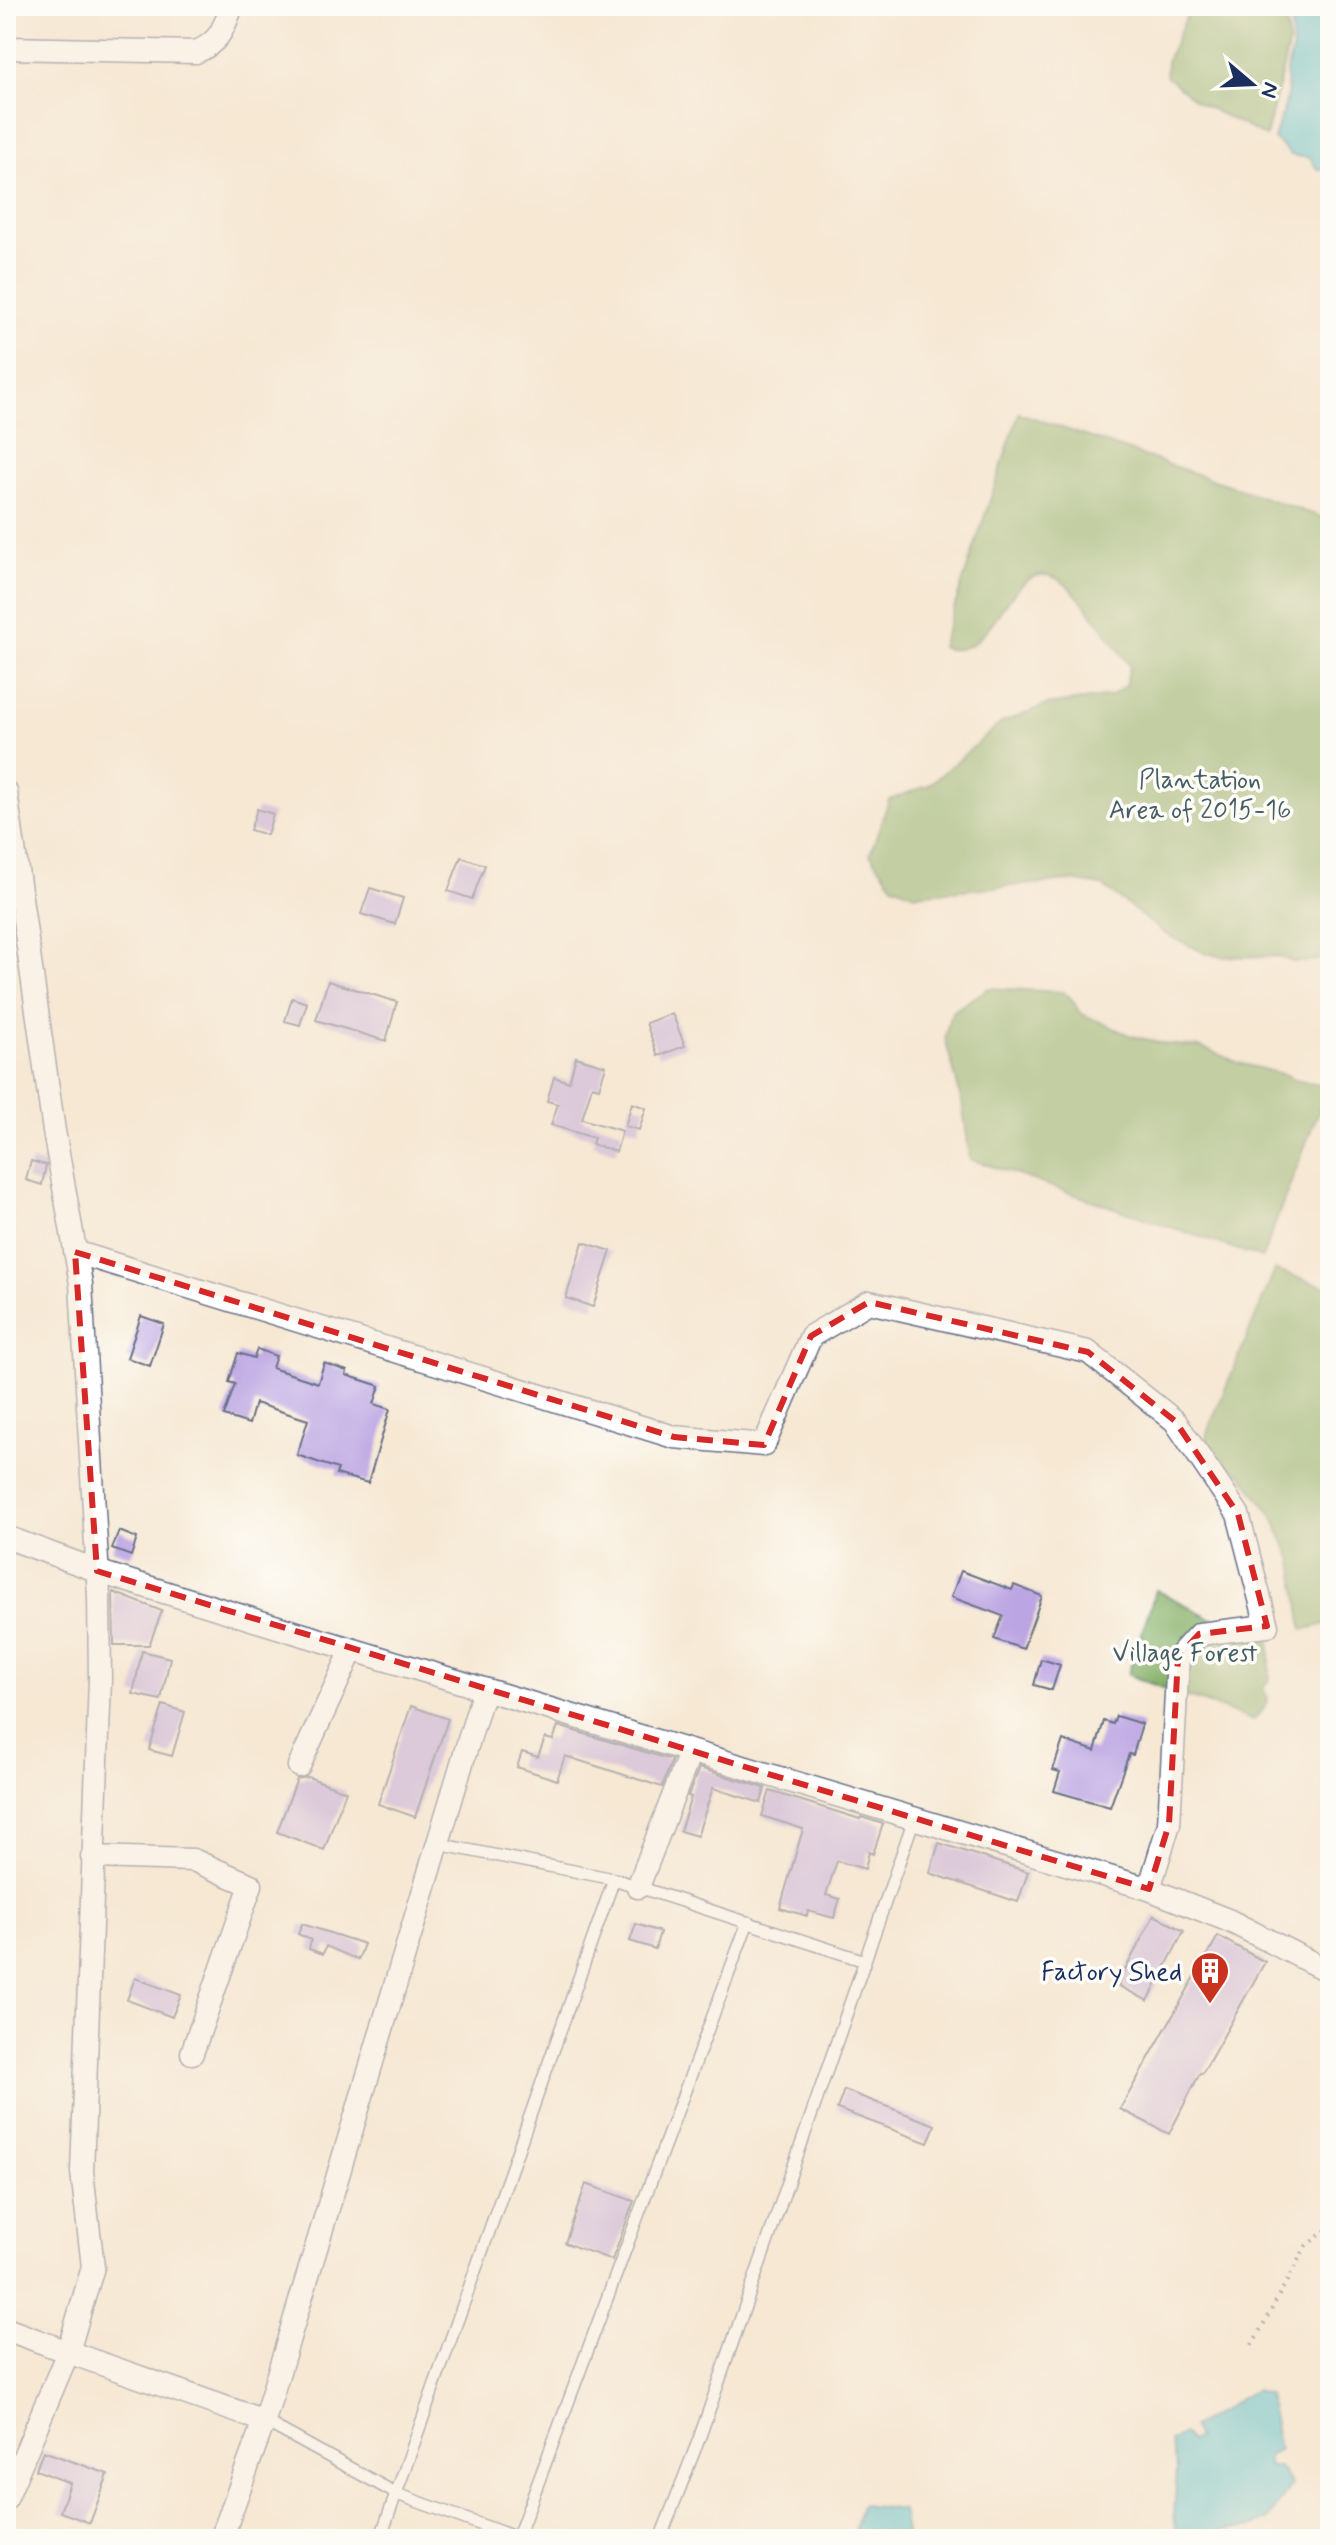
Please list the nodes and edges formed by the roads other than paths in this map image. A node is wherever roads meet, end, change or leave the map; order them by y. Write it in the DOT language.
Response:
graph roads {
  1 [pos="232,6"];
  2 [pos="6,48"];
  3 [pos="6,792"];
  4 [pos="75,1252"];
  5 [pos="6,1537"];
  6 [pos="97,1571"];
  7 [pos="352,1650"];
  8 [pos="484,1690"];
  9 [pos="690,1753"];
  10 [pos="299,1766"];
  11 [pos="914,1819"];
  12 [pos="438,1844"];
  13 [pos="92,1857"];
  14 [pos="614,1879"];
  15 [pos="638,1887"];
  16 [pos="1149,1889"];
  17 [pos="748,1922"];
  18 [pos="865,1961"];
  19 [pos="1330,1972"];
  20 [pos="192,2053"];
  21 [pos="6,2329"];
  22 [pos="68,2352"];
  23 [pos="264,2421"];
  24 [pos="397,2494"];
  25 [pos="6,2499"];
  26 [pos="221,2539"];
  27 [pos="380,2539"];
  28 [pos="518,2539"];
  29 [pos="660,2539"];
  1 -- 2 [label="street"];
  3 -- 4 [label="street"];
  4 -- 6 [label="street"];
  4 -- 16 [label="street"];
  5 -- 6 [label="street"];
  6 -- 7 [label="street"];
  6 -- 13 [label="street"];
  7 -- 8 [label="street"];
  7 -- 10 [label="street"];
  8 -- 9 [label="street"];
  8 -- 12 [label="street"];
  9 -- 11 [label="street"];
  9 -- 15 [label="street"];
  11 -- 16 [label="street"];
  11 -- 18 [label="lane"];
  12 -- 14 [label="lane"];
  12 -- 23 [label="street"];
  13 -- 20 [label="street"];
  13 -- 22 [label="street"];
  14 -- 15 [label="lane"];
  14 -- 24 [label="lane"];
  15 -- 17 [label="lane"];
  16 -- 19 [label="street"];
  17 -- 18 [label="lane"];
  17 -- 28 [label="lane"];
  18 -- 29 [label="lane"];
  21 -- 22 [label="street"];
  22 -- 23 [label="street"];
  22 -- 25 [label="street"];
  23 -- 24 [label="lane"];
  23 -- 26 [label="street"];
  24 -- 27 [label="lane"];
  24 -- 28 [label="lane"];
}
